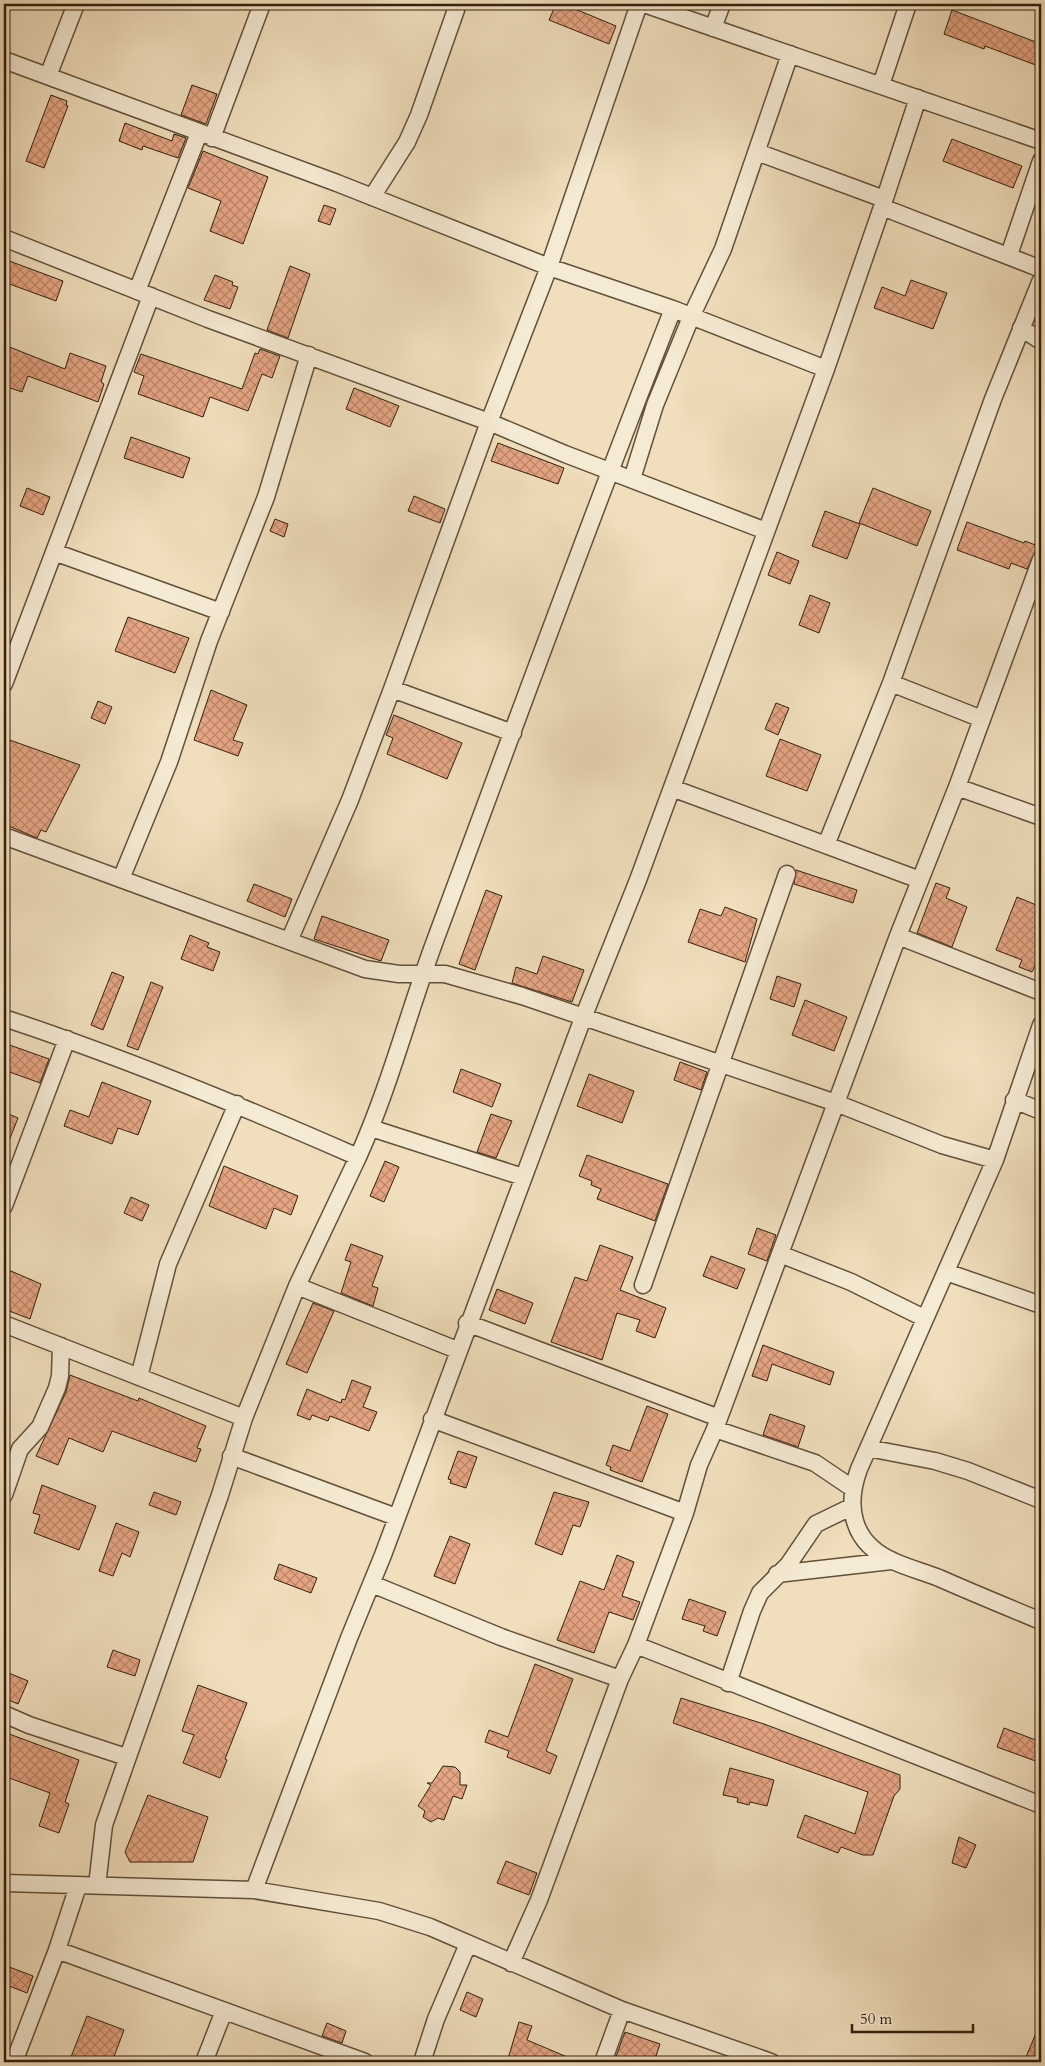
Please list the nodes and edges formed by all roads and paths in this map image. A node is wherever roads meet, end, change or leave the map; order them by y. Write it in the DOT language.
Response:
graph roads {
  1 [pos="76,4"];
  2 [pos="262,4"];
  3 [pos="458,4"];
  4 [pos="639,4"];
  5 [pos="644,4"];
  6 [pos="722,4"];
  7 [pos="908,4"];
  8 [pos="713,28"];
  9 [pos="790,54"];
  10 [pos="4,60"];
  11 [pos="48,76"];
  12 [pos="881,85"];
  13 [pos="918,98"];
  14 [pos="205,136"];
  15 [pos="1041,141"];
  16 [pos="757,152"];
  17 [pos="1041,161"];
  18 [pos="372,197"];
  19 [pos="883,203"];
  20 [pos="4,238"];
  21 [pos="1009,255"];
  22 [pos="549,267"];
  23 [pos="1041,269"];
  24 [pos="1041,280"];
  25 [pos="144,293"];
  26 [pos="673,310"];
  27 [pos="691,317"];
  28 [pos="1022,328"];
  29 [pos="1041,341"];
  30 [pos="309,355"];
  31 [pos="826,369"];
  32 [pos="489,422"];
  33 [pos="609,470"];
  34 [pos="632,479"];
  35 [pos="766,531"];
  36 [pos="54,552"];
  37 [pos="1041,559"];
  38 [pos="221,612"];
  39 [pos="891,683"];
  40 [pos="4,684"];
  41 [pos="392,689"];
  42 [pos="982,719"];
  43 [pos="513,733"];
  44 [pos="957,787"];
  45 [pos="672,788"];
  46 [pos="1041,816"];
  47 [pos="4,836"];
  48 [pos="826,845"];
  49 [pos="787,874"];
  50 [pos="121,879"];
  51 [pos="920,880"];
  52 [pos="898,936"];
  53 [pos="289,941"];
  54 [pos="423,973"];
  55 [pos="1041,992"];
  56 [pos="4,1018"];
  57 [pos="583,1018"];
  58 [pos="1041,1025"];
  59 [pos="67,1039"];
  60 [pos="719,1062"];
  61 [pos="1014,1100"];
  62 [pos="836,1103"];
  63 [pos="237,1104"];
  64 [pos="1041,1111"];
  65 [pos="371,1128"];
  66 [pos="358,1156"];
  67 [pos="994,1160"];
  68 [pos="523,1177"];
  69 [pos="4,1206"];
  70 [pos="780,1254"];
  71 [pos="946,1272"];
  72 [pos="642,1285"];
  73 [pos="297,1286"];
  74 [pos="1041,1305"];
  75 [pos="924,1318"];
  76 [pos="4,1324"];
  77 [pos="467,1324"];
  78 [pos="61,1346"];
  79 [pos="457,1350"];
  80 [pos="139,1377"];
  81 [pos="244,1418"];
  82 [pos="432,1420"];
  83 [pos="717,1423"];
  84 [pos="868,1448"];
  85 [pos="231,1456"];
  86 [pos="852,1488"];
  87 [pos="4,1495"];
  88 [pos="1041,1500"];
  89 [pos="851,1507"];
  90 [pos="685,1513"];
  91 [pos="396,1516"];
  92 [pos="891,1561"];
  93 [pos="777,1574"];
  94 [pos="372,1584"];
  95 [pos="1041,1621"];
  96 [pos="636,1645"];
  97 [pos="620,1679"];
  98 [pos="728,1683"];
  99 [pos="4,1714"];
  100 [pos="126,1757"];
  101 [pos="1041,1805"];
  102 [pos="4,1883"];
  103 [pos="78,1886"];
  104 [pos="97,1886"];
  105 [pos="254,1890"];
  106 [pos="468,1944"];
  107 [pos="57,1950"];
  108 [pos="511,1963"];
  109 [pos="622,2010"];
  110 [pos="224,2011"];
  111 [pos="14,2062"];
  112 [pos="204,2062"];
  113 [pos="365,2062"];
  114 [pos="422,2062"];
  115 [pos="603,2062"];
  116 [pos="771,2062"];
  1 -- 11 [label="street"];
  2 -- 14 [label="street"];
  3 -- 18 [label="street"];
  4 -- 22 [label="street"];
  5 -- 8 [label="street"];
  6 -- 8 [label="street"];
  7 -- 12 [label="street"];
  8 -- 9 [label="street"];
  9 -- 12 [label="street"];
  9 -- 16 [label="street"];
  10 -- 11 [label="street"];
  11 -- 14 [label="street"];
  12 -- 13 [label="street"];
  13 -- 15 [label="street"];
  13 -- 19 [label="street"];
  14 -- 18 [label="street"];
  14 -- 25 [label="street"];
  16 -- 19 [label="street"];
  16 -- 27 [label="street"];
  17 -- 21 [label="street"];
  18 -- 22 [label="street"];
  19 -- 21 [label="street"];
  19 -- 31 [label="street"];
  20 -- 25 [label="street"];
  21 -- 23 [label="street"];
  22 -- 26 [label="street"];
  22 -- 32 [label="street"];
  24 -- 28 [label="street"];
  25 -- 30 [label="street"];
  25 -- 36 [label="street"];
  26 -- 27 [label="street"];
  26 -- 33 [label="street"];
  27 -- 31 [label="street"];
  27 -- 34 [label="street"];
  28 -- 29 [label="street"];
  28 -- 39 [label="street"];
  30 -- 32 [label="street"];
  30 -- 38 [label="street"];
  31 -- 35 [label="street"];
  32 -- 33 [label="street"];
  32 -- 41 [label="street"];
  33 -- 34 [label="street"];
  33 -- 43 [label="street"];
  34 -- 35 [label="street"];
  35 -- 45 [label="street"];
  36 -- 38 [label="street"];
  36 -- 40 [label="street"];
  37 -- 42 [label="street"];
  38 -- 50 [label="street"];
  39 -- 42 [label="street"];
  39 -- 48 [label="street"];
  41 -- 43 [label="street"];
  41 -- 53 [label="street"];
  42 -- 44 [label="street"];
  43 -- 54 [label="street"];
  44 -- 46 [label="street"];
  44 -- 51 [label="street"];
  45 -- 48 [label="street"];
  45 -- 57 [label="street"];
  47 -- 50 [label="street"];
  48 -- 51 [label="street"];
  49 -- 60 [label="street"];
  50 -- 53 [label="street"];
  51 -- 52 [label="street"];
  52 -- 55 [label="street"];
  52 -- 62 [label="street"];
  53 -- 54 [label="street"];
  54 -- 57 [label="street"];
  54 -- 65 [label="street"];
  56 -- 59 [label="street"];
  57 -- 60 [label="street"];
  57 -- 68 [label="street"];
  58 -- 61 [label="street"];
  59 -- 63 [label="street"];
  59 -- 69 [label="street"];
  60 -- 62 [label="street"];
  60 -- 72 [label="street"];
  61 -- 64 [label="street"];
  61 -- 67 [label="street"];
  62 -- 67 [label="street"];
  62 -- 70 [label="street"];
  63 -- 66 [label="street"];
  63 -- 80 [label="street"];
  65 -- 66 [label="street"];
  65 -- 68 [label="street"];
  66 -- 73 [label="street"];
  67 -- 71 [label="street"];
  68 -- 77 [label="street"];
  70 -- 75 [label="street"];
  70 -- 83 [label="street"];
  71 -- 74 [label="street"];
  71 -- 75 [label="street"];
  73 -- 79 [label="street"];
  73 -- 81 [label="street"];
  75 -- 84 [label="street"];
  76 -- 78 [label="street"];
  77 -- 79 [label="street"];
  77 -- 83 [label="street"];
  78 -- 80 [label="street"];
  78 -- 87 [label="street"];
  79 -- 82 [label="street"];
  80 -- 81 [label="street"];
  81 -- 85 [label="street"];
  82 -- 90 [label="street"];
  82 -- 91 [label="street"];
  83 -- 86 [label="street"];
  83 -- 90 [label="street"];
  84 -- 86 [label="street"];
  84 -- 88 [label="street"];
  85 -- 91 [label="street"];
  85 -- 100 [label="street"];
  86 -- 89 [label="street"];
  89 -- 92 [label="street"];
  89 -- 93 [label="street"];
  90 -- 96 [label="street"];
  91 -- 94 [label="street"];
  92 -- 93 [label="street"];
  92 -- 95 [label="street"];
  93 -- 98 [label="street"];
  94 -- 97 [label="street"];
  94 -- 105 [label="street"];
  96 -- 97 [label="street"];
  96 -- 98 [label="street"];
  97 -- 108 [label="street"];
  98 -- 101 [label="street"];
  99 -- 100 [label="street"];
  100 -- 104 [label="street"];
  102 -- 103 [label="street"];
  103 -- 104 [label="street"];
  103 -- 107 [label="street"];
  104 -- 105 [label="street"];
  105 -- 106 [label="street"];
  106 -- 108 [label="street"];
  106 -- 114 [label="street"];
  107 -- 110 [label="street"];
  107 -- 111 [label="street"];
  108 -- 109 [label="street"];
  109 -- 115 [label="street"];
  109 -- 116 [label="street"];
  110 -- 112 [label="street"];
  110 -- 113 [label="street"];
}
